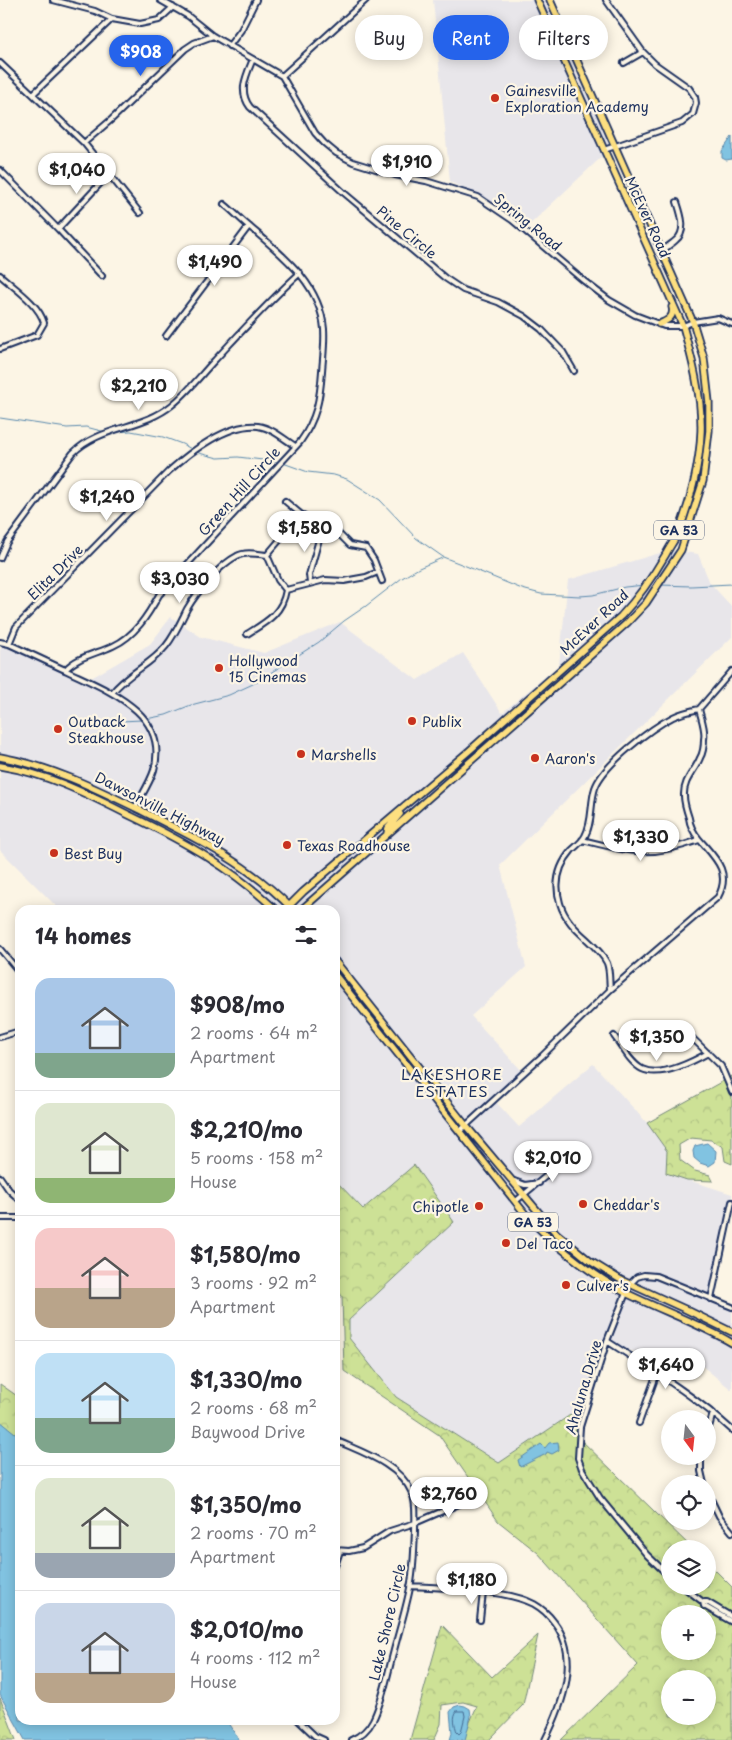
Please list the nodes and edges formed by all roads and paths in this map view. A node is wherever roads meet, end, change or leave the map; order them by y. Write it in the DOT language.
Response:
graph roads {
  1 [pos="53,0"];
  2 [pos="160,0"];
  3 [pos="256,0"];
  4 [pos="366,0"];
  5 [pos="537,0"];
  6 [pos="550,0"];
  7 [pos="606,0"];
  8 [pos="173,7"];
  9 [pos="112,19"];
  10 [pos="213,36"];
  11 [pos="229,46"];
  12 [pos="643,52"];
  13 [pos="253,59"];
  14 [pos="0,63"];
  15 [pos="624,63"];
  16 [pos="282,76"];
  17 [pos="33,94"];
  18 [pos="84,144"];
  19 [pos="616,145"];
  20 [pos="604,150"];
  21 [pos="0,170"];
  22 [pos="109,174"];
  23 [pos="677,202"];
  24 [pos="224,204"];
  25 [pos="140,213"];
  26 [pos="249,226"];
  27 [pos="58,229"];
  28 [pos="662,254"];
  29 [pos="658,270"];
  30 [pos="300,273"];
  31 [pos="0,275"];
  32 [pos="102,276"];
  33 [pos="693,322"];
  34 [pos="659,324"];
  35 [pos="732,324"];
  36 [pos="683,326"];
  37 [pos="166,336"];
  38 [pos="0,349"];
  39 [pos="574,371"];
  40 [pos="295,446"];
  41 [pos="285,501"];
  42 [pos="303,515"];
  43 [pos="323,525"];
  44 [pos="267,555"];
  45 [pos="0,558"];
  46 [pos="378,572"];
  47 [pos="382,581"];
  48 [pos="310,583"];
  49 [pos="286,590"];
  50 [pos="247,634"];
  51 [pos="0,642"];
  52 [pos="9,644"];
  53 [pos="65,670"];
  54 [pos="732,671"];
  55 [pos="112,693"];
  56 [pos="699,710"];
  57 [pos="0,757"];
  58 [pos="0,766"];
  59 [pos="426,788"];
  60 [pos="135,808"];
  61 [pos="387,834"];
  62 [pos="582,840"];
  63 [pos="699,840"];
  64 [pos="725,866"];
  65 [pos="729,881"];
  66 [pos="270,905"];
  67 [pos="285,905"];
  68 [pos="292,905"];
  69 [pos="307,905"];
  70 [pos="0,949"];
  71 [pos="15,966"];
  72 [pos="340,967"];
  73 [pos="340,981"];
  74 [pos="610,990"];
  75 [pos="681,1026"];
  76 [pos="15,1032"];
  77 [pos="614,1036"];
  78 [pos="0,1037"];
  79 [pos="708,1053"];
  80 [pos="410,1055"];
  81 [pos="403,1061"];
  82 [pos="732,1092"];
  83 [pos="467,1127"];
  84 [pos="460,1131"];
  85 [pos="569,1157"];
  86 [pos="0,1177"];
  87 [pos="510,1179"];
  88 [pos="539,1183"];
  89 [pos="15,1195"];
  90 [pos="524,1196"];
  91 [pos="516,1201"];
  92 [pos="732,1202"];
  93 [pos="0,1218"];
  94 [pos="15,1218"];
  95 [pos="630,1284"];
  96 [pos="626,1293"];
  97 [pos="711,1299"];
  98 [pos="732,1307"];
  99 [pos="732,1332"];
  100 [pos="607,1342"];
  101 [pos="732,1343"];
  102 [pos="657,1373"];
  103 [pos="710,1410"];
  104 [pos="716,1415"];
  105 [pos="639,1423"];
  106 [pos="732,1430"];
  107 [pos="340,1442"];
  108 [pos="475,1497"];
  109 [pos="716,1510"];
  110 [pos="415,1523"];
  111 [pos="732,1532"];
  112 [pos="340,1551"];
  113 [pos="661,1568"];
  114 [pos="410,1586"];
  115 [pos="483,1592"];
  116 [pos="694,1595"];
  117 [pos="703,1602"];
  118 [pos="732,1617"];
  119 [pos="480,1620"];
  120 [pos="732,1622"];
  121 [pos="303,1725"];
  122 [pos="324,1740"];
  123 [pos="351,1740"];
  124 [pos="546,1740"];
  1 -- 9 [label="street"];
  2 -- 8 [label="street, Spring Road"];
  3 -- 11 [label="street"];
  4 -- 16 [label="street"];
  5 -- 20 [label="main road, McEver Road / GA 53"];
  6 -- 19 [label="main road, McEver Road / GA 53"];
  7 -- 12 [label="street"];
  8 -- 9 [label="street"];
  8 -- 10 [label="street, Spring Road"];
  9 -- 17 [label="street"];
  10 -- 11 [label="street, Spring Road"];
  10 -- 18 [label="street"];
  11 -- 13 [label="street, Spring Road"];
  12 -- 15 [label="street"];
  12 -- 19 [label="street"];
  13 -- 16 [label="street, Spring Road"];
  13 -- 39 [label="street, Pine Circle"];
  14 -- 17 [label="street"];
  16 -- 34 [label="street, Spring Road"];
  17 -- 18 [label="street"];
  18 -- 22 [label="street"];
  19 -- 20 [label="street"];
  19 -- 28 [label="main road, McEver Road / GA 53"];
  20 -- 29 [label="main road, McEver Road / GA 53"];
  21 -- 27 [label="street"];
  22 -- 25 [label="street"];
  22 -- 27 [label="street"];
  23 -- 28 [label="street"];
  24 -- 26 [label="street, Green Hill Circle"];
  26 -- 30 [label="street, Green Hill Circle"];
  26 -- 37 [label="street"];
  27 -- 32 [label="street"];
  28 -- 33 [label="main road, McEver Road / GA 53"];
  29 -- 34 [label="main road"];
  29 -- 36 [label="main road, McEver Road / GA 53"];
  30 -- 40 [label="street, Green Hill Circle"];
  30 -- 45 [label="street"];
  31 -- 38 [label="street"];
  33 -- 35 [label="street, Spring Road"];
  33 -- 36 [label="street, Spring Road"];
  33 -- 61 [label="main road, McEver Road / GA 53"];
  34 -- 36 [label="street, Spring Road"];
  36 -- 59 [label="main road, McEver Road / GA 53"];
  40 -- 52 [label="street, Elita Drive"];
  40 -- 53 [label="street, Green Hill Circle"];
  41 -- 42 [label="street"];
  42 -- 43 [label="street"];
  42 -- 44 [label="street"];
  43 -- 46 [label="street"];
  43 -- 48 [label="street"];
  44 -- 49 [label="street"];
  44 -- 55 [label="street"];
  46 -- 47 [label="street"];
  46 -- 48 [label="street"];
  48 -- 49 [label="street"];
  49 -- 50 [label="street"];
  51 -- 52 [label="street"];
  52 -- 53 [label="street"];
  53 -- 55 [label="street"];
  54 -- 56 [label="street"];
  55 -- 60 [label="street"];
  56 -- 62 [label="street"];
  56 -- 63 [label="street"];
  57 -- 60 [label="main road, Dawsonville Highway"];
  58 -- 66 [label="main road, Dawsonville Highway"];
  59 -- 61 [label="main road"];
  59 -- 68 [label="main road, McEver Road / GA 53"];
  60 -- 67 [label="main road, Dawsonville Highway"];
  61 -- 69 [label="main road, McEver Road / GA 53"];
  62 -- 63 [label="street"];
  62 -- 74 [label="street"];
  63 -- 64 [label="street"];
  65 -- 74 [label="street"];
  70 -- 71 [label="street"];
  72 -- 80 [label="main road, GA 53"];
  73 -- 81 [label="main road, GA 53"];
  74 -- 83 [label="street"];
  75 -- 79 [label="street"];
  76 -- 78 [label="street"];
  77 -- 79 [label="street"];
  79 -- 82 [label="street"];
  80 -- 81 [label="main road"];
  80 -- 83 [label="main road, GA 53"];
  81 -- 84 [label="main road, GA 53"];
  83 -- 84 [label="street"];
  83 -- 87 [label="main road, GA 53"];
  84 -- 91 [label="main road, GA 53"];
  85 -- 88 [label="street"];
  86 -- 89 [label="street"];
  87 -- 88 [label="street"];
  87 -- 90 [label="main road, GA 53"];
  88 -- 90 [label="street"];
  90 -- 91 [label="street"];
  90 -- 95 [label="main road, GA 53"];
  91 -- 96 [label="main road, GA 53"];
  92 -- 97 [label="street"];
  93 -- 94 [label="street"];
  95 -- 96 [label="street, Ahaluna Drive"];
  95 -- 97 [label="street"];
  95 -- 99 [label="main road, GA 53"];
  96 -- 100 [label="street, Ahaluna Drive"];
  96 -- 101 [label="main road, GA 53"];
  97 -- 98 [label="street"];
  100 -- 102 [label="street"];
  100 -- 113 [label="street, Ahaluna Drive"];
  102 -- 103 [label="street"];
  102 -- 105 [label="street"];
  104 -- 106 [label="street"];
  107 -- 110 [label="street, Lake Shore Circle"];
  108 -- 110 [label="street"];
  109 -- 111 [label="street"];
  110 -- 112 [label="street"];
  110 -- 114 [label="street, Lake Shore Circle"];
  114 -- 115 [label="street"];
  114 -- 123 [label="street, Lake Shore Circle"];
  115 -- 119 [label="street"];
  115 -- 124 [label="street"];
  116 -- 117 [label="street"];
  117 -- 118 [label="street"];
  117 -- 120 [label="street"];
  121 -- 122 [label="street"];
}
